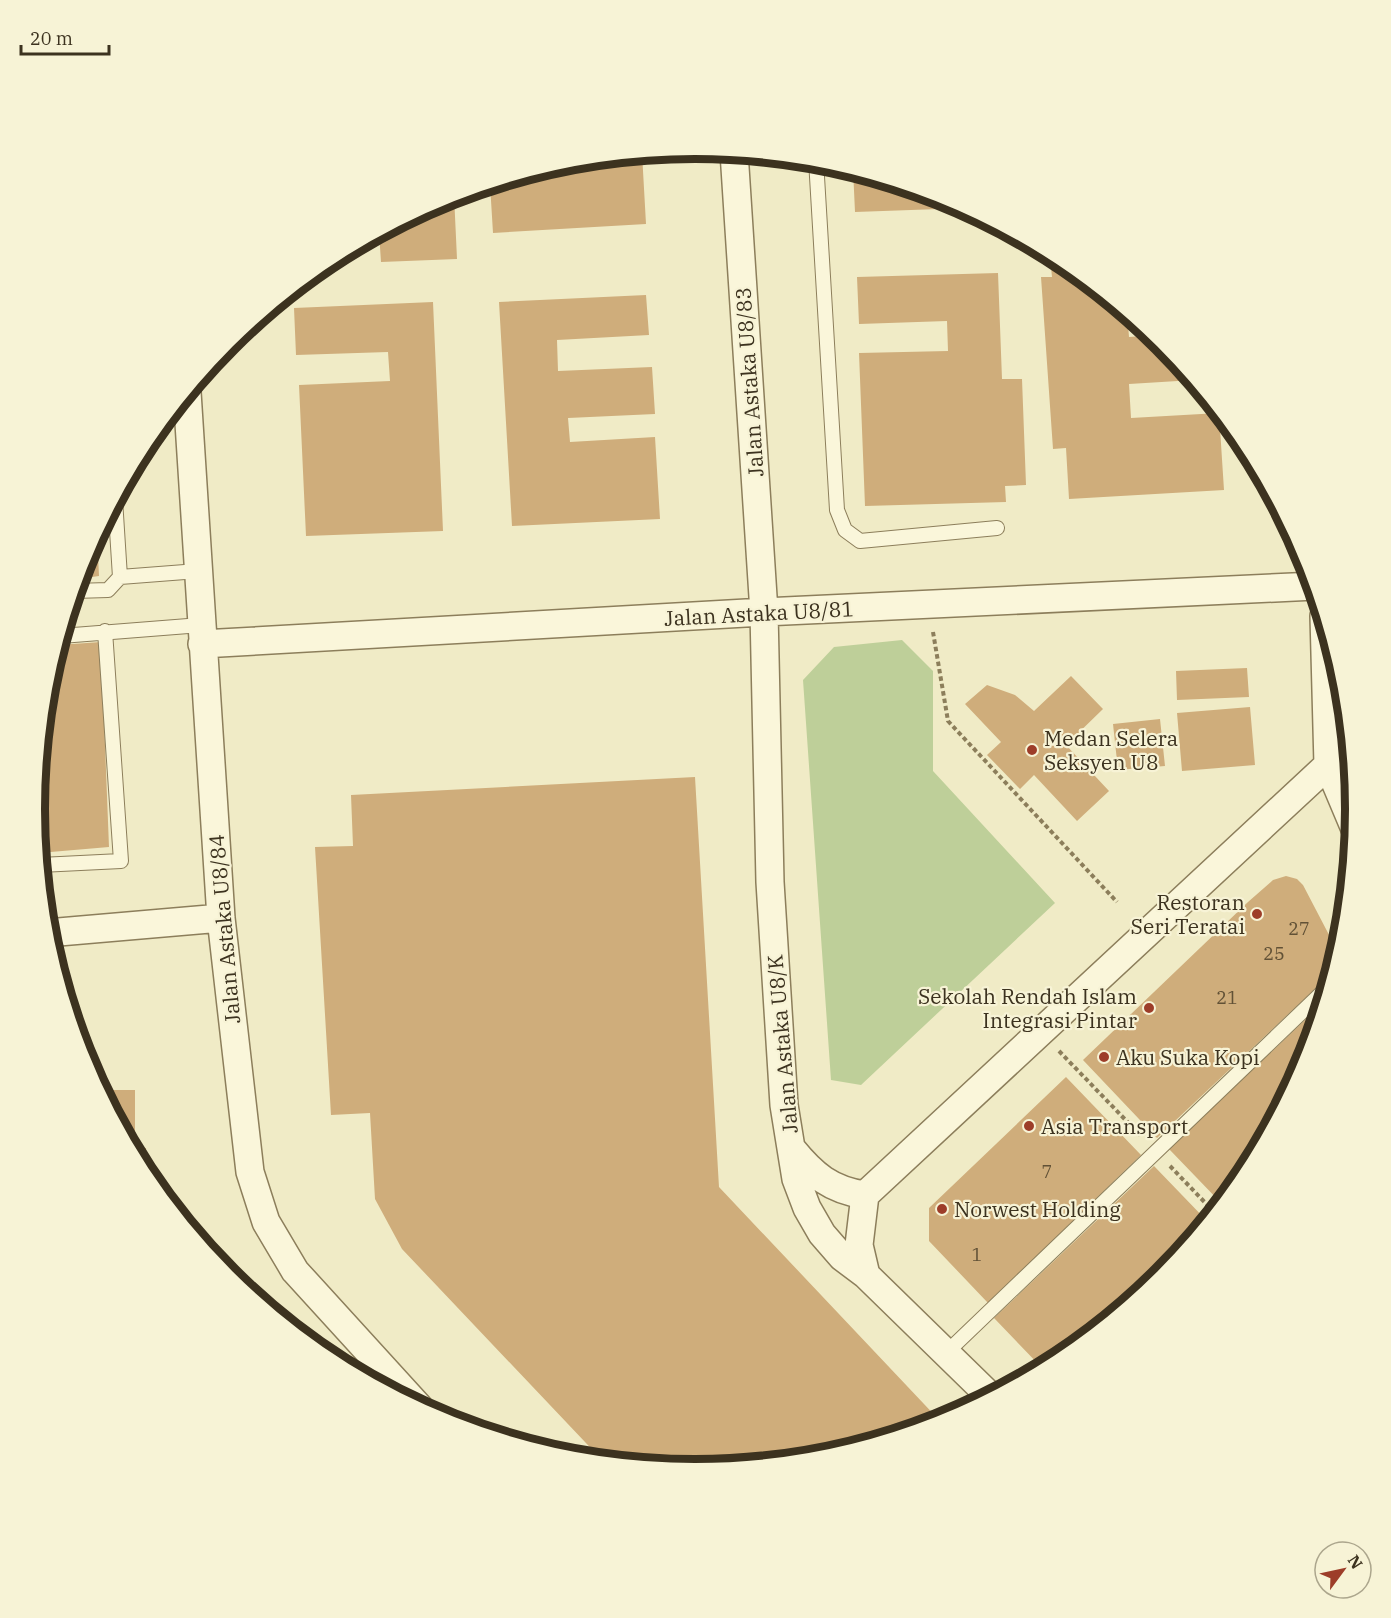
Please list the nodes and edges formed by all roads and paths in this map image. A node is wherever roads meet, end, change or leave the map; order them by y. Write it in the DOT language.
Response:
graph roads {
  1 [pos="735,160"];
  2 [pos="817,170"];
  3 [pos="188,402"];
  4 [pos="116,514"];
  5 [pos="997,528"];
  6 [pos="198,571"];
  7 [pos="120,577"];
  8 [pos="1306,586"];
  9 [pos="83,591"];
  10 [pos="764,612"];
  11 [pos="931,624"];
  12 [pos="105,631"];
  13 [pos="69,635"];
  14 [pos="201,635"];
  15 [pos="1325,644"];
  16 [pos="1328,765"];
  17 [pos="1346,809"];
  18 [pos="48,865"];
  19 [pos="1117,902"];
  20 [pos="220,918"];
  21 [pos="56,932"];
  22 [pos="1318,995"];
  23 [pos="1041,1032"];
  24 [pos="792,1149"];
  25 [pos="1156,1152"];
  26 [pos="865,1195"];
  27 [pos="1210,1208"];
  28 [pos="866,1275"];
  29 [pos="945,1354"];
  30 [pos="403,1389"];
  31 [pos="985,1391"];
  1 -- 10 [label="street, Jalan Astaka U8/83"];
  2 -- 5 [label="lane"];
  3 -- 6 [label="street, Jalan Astaka U8/84"];
  4 -- 7 [label="lane"];
  6 -- 7 [label="lane"];
  6 -- 14 [label="street, Jalan Astaka U8/84"];
  7 -- 9 [label="lane"];
  8 -- 10 [label="street, Jalan Astaka U8/81"];
  10 -- 14 [label="street, Jalan Astaka U8/81"];
  10 -- 24 [label="street, Jalan Astaka U8/K"];
  11 -- 19 [label="path"];
  12 -- 13 [label="lane"];
  12 -- 14 [label="lane"];
  12 -- 18 [label="lane"];
  14 -- 20 [label="street, Jalan Astaka U8/84"];
  15 -- 16 [label="street"];
  16 -- 17 [label="street"];
  16 -- 23 [label="street"];
  20 -- 21 [label="street"];
  20 -- 30 [label="street, Jalan Astaka U8/84"];
  22 -- 25 [label="lane"];
  23 -- 25 [label="path"];
  23 -- 26 [label="street"];
  24 -- 26 [label="street"];
  24 -- 28 [label="street, Jalan Astaka U8/K"];
  25 -- 27 [label="path"];
  25 -- 29 [label="lane"];
  26 -- 28 [label="street"];
  28 -- 29 [label="street, Jalan Astaka U8/K"];
  29 -- 31 [label="street, Jalan Astaka U8/K"];
}
